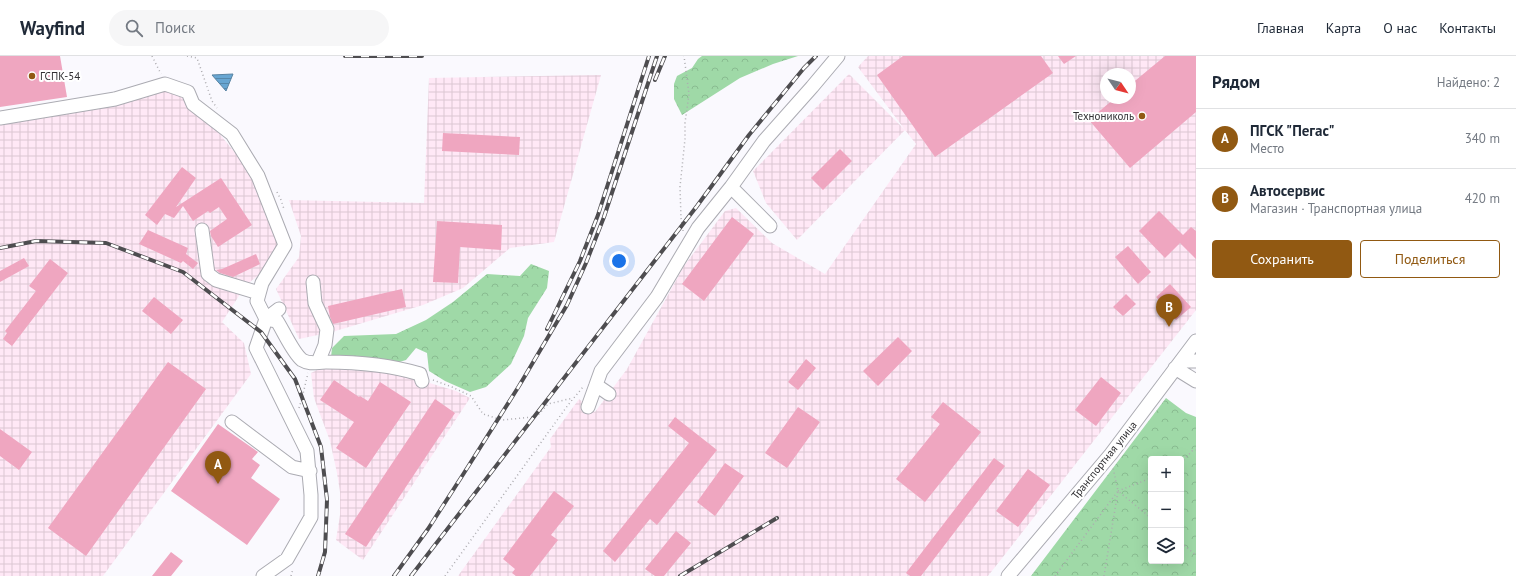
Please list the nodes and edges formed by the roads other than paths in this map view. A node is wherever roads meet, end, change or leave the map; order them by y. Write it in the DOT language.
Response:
graph roads {
  1 [pos="838,56"];
  2 [pos="0,118"];
  3 [pos="735,197"];
  4 [pos="770,226"];
  5 [pos="202,230"];
  6 [pos="313,282"];
  7 [pos="259,293"];
  8 [pos="279,309"];
  9 [pos="266,319"];
  10 [pos="1196,341"];
  11 [pos="1196,362"];
  12 [pos="314,363"];
  13 [pos="1178,364"];
  14 [pos="421,377"];
  15 [pos="1196,381"];
  16 [pos="591,384"];
  17 [pos="609,394"];
  18 [pos="588,407"];
  19 [pos="232,422"];
  20 [pos="310,472"];
  21 [pos="264,576"];
  22 [pos="1008,576"];
  1 -- 3 [label="street"];
  2 -- 7 [label="street"];
  3 -- 4 [label="street"];
  3 -- 16 [label="street"];
  5 -- 7 [label="street"];
  6 -- 12 [label="street"];
  7 -- 9 [label="street"];
  8 -- 9 [label="street"];
  9 -- 12 [label="street"];
  9 -- 20 [label="street"];
  10 -- 13 [label="street, Транспортная улица"];
  11 -- 13 [label="street"];
  12 -- 14 [label="street"];
  13 -- 15 [label="street"];
  13 -- 22 [label="street, Транспортная улица"];
  16 -- 17 [label="street"];
  16 -- 18 [label="street"];
  19 -- 20 [label="street"];
  20 -- 21 [label="street"];
}
